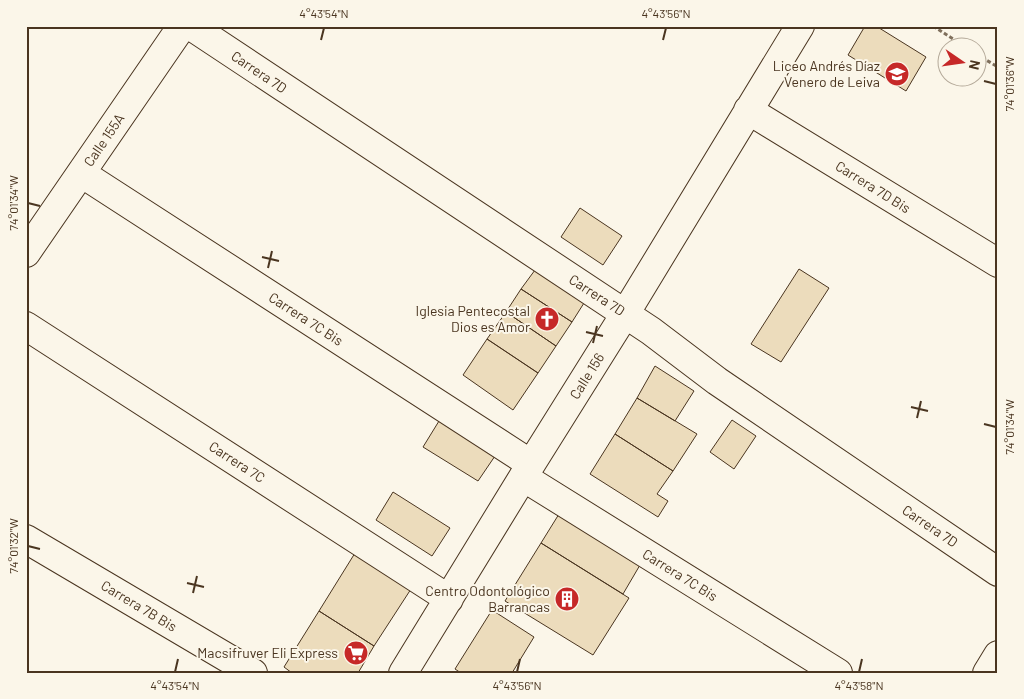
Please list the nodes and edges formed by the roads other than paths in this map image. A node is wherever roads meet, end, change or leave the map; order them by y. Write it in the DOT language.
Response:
graph roads {
  1 [pos="182,26"];
  2 [pos="190,26"];
  3 [pos="800,26"];
  4 [pos="748,110"];
  5 [pos="81,173"];
  6 [pos="26,253"];
  7 [pos="998,263"];
  8 [pos="625,314"];
  9 [pos="26,326"];
  10 [pos="527,471"];
  11 [pos="26,539"];
  12 [pos="998,572"];
  13 [pos="449,599"];
  14 [pos="998,655"];
  15 [pos="253,673"];
  16 [pos="403,673"];
  17 [pos="838,673"];
  18 [pos="988,673"];
  1 -- 5 [label="street, Calle 155A"];
  2 -- 8 [label="street, Carrera 7D"];
  3 -- 4 [label="street, Calle 156"];
  4 -- 7 [label="street, Carrera 7D Bis"];
  4 -- 8 [label="street, Calle 156"];
  5 -- 6 [label="street, Calle 155A"];
  5 -- 10 [label="street, Carrera 7C Bis"];
  8 -- 10 [label="street, Calle 156"];
  8 -- 12 [label="street, Carrera 7D"];
  9 -- 13 [label="street, Carrera 7C"];
  10 -- 13 [label="street, Calle 156"];
  10 -- 17 [label="street, Carrera 7C Bis"];
  11 -- 15 [label="street, Carrera 7B Bis"];
  13 -- 16 [label="street, Calle 156"];
  14 -- 18 [label="street"];
}
